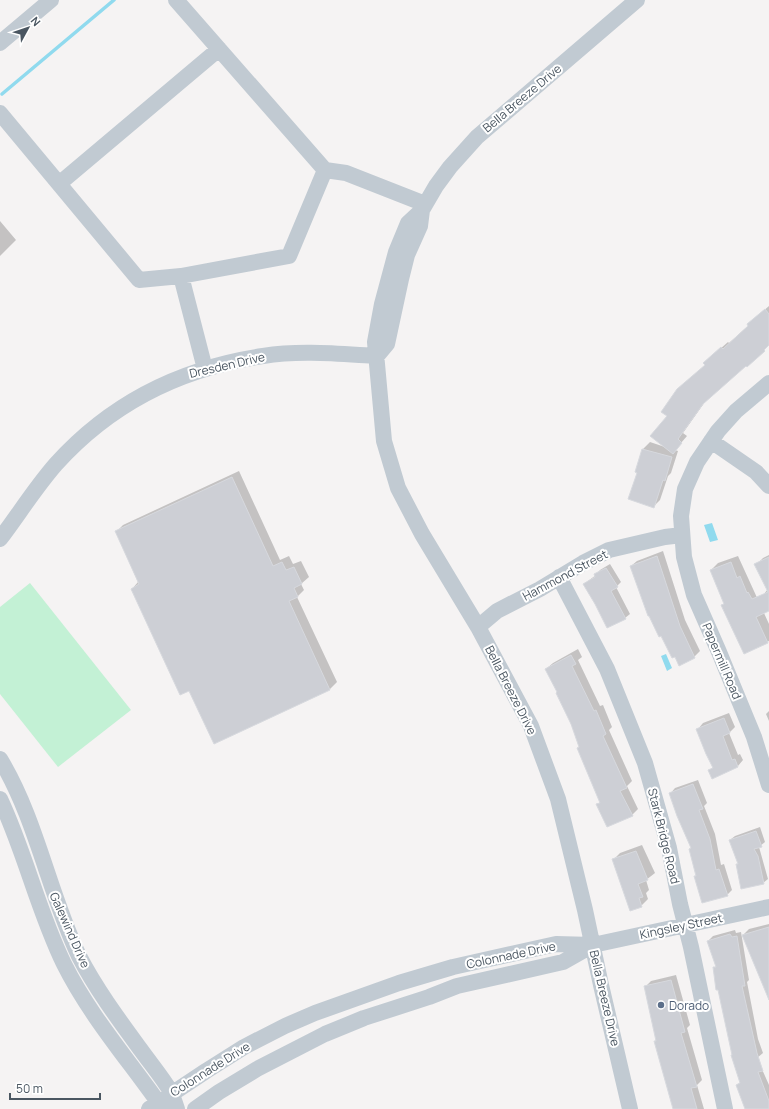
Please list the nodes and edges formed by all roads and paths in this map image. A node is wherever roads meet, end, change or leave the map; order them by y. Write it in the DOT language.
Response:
graph roads {
  1 [pos="51,0"];
  2 [pos="176,0"];
  3 [pos="637,0"];
  4 [pos="0,43"];
  5 [pos="219,49"];
  6 [pos="0,113"];
  7 [pos="325,170"];
  8 [pos="60,183"];
  9 [pos="424,207"];
  10 [pos="181,276"];
  11 [pos="378,356"];
  12 [pos="205,368"];
  13 [pos="769,383"];
  14 [pos="711,441"];
  15 [pos="769,486"];
  16 [pos="682,535"];
  17 [pos="0,539"];
  18 [pos="559,577"];
  19 [pos="478,627"];
  20 [pos="0,758"];
  21 [pos="769,785"];
  22 [pos="0,799"];
  23 [pos="769,907"];
  24 [pos="686,925"];
  25 [pos="593,945"];
  26 [pos="171,1093"];
  27 [pos="158,1107"];
  28 [pos="177,1109"];
  29 [pos="195,1109"];
  30 [pos="630,1109"];
  31 [pos="724,1109"];
  1 -- 4 [label="street"];
  2 -- 5 [label="street"];
  3 -- 9 [label="street, Bella Breeze Drive"];
  5 -- 7 [label="street"];
  5 -- 8 [label="street"];
  6 -- 8 [label="street"];
  7 -- 9 [label="street"];
  7 -- 10 [label="street"];
  8 -- 10 [label="street"];
  9 -- 11 [label="street, Bella Breeze Drive"];
  10 -- 12 [label="street"];
  11 -- 12 [label="street, Dresden Drive"];
  11 -- 19 [label="street, Bella Breeze Drive"];
  12 -- 17 [label="street, Dresden Drive"];
  13 -- 14 [label="street, Papermill Road"];
  14 -- 15 [label="street"];
  14 -- 16 [label="street, Papermill Road"];
  16 -- 18 [label="street, Hammond Street"];
  16 -- 21 [label="street, Papermill Road"];
  18 -- 19 [label="street, Hammond Street"];
  18 -- 24 [label="street, Stark Bridge Road"];
  19 -- 25 [label="street, Bella Breeze Drive"];
  20 -- 26 [label="street, Galewind Drive"];
  22 -- 27 [label="street, Galewind Drive"];
  23 -- 24 [label="street, Kingsley Street"];
  24 -- 25 [label="street, Kingsley Street"];
  24 -- 31 [label="street, Stark Bridge Road"];
  25 -- 26 [label="street, Colonnade Drive"];
  25 -- 29 [label="street, Colonnade Drive"];
  25 -- 30 [label="street, Bella Breeze Drive"];
  26 -- 27 [label="street, Colonnade Drive"];
  26 -- 28 [label="street, Galewind Drive"];
}
